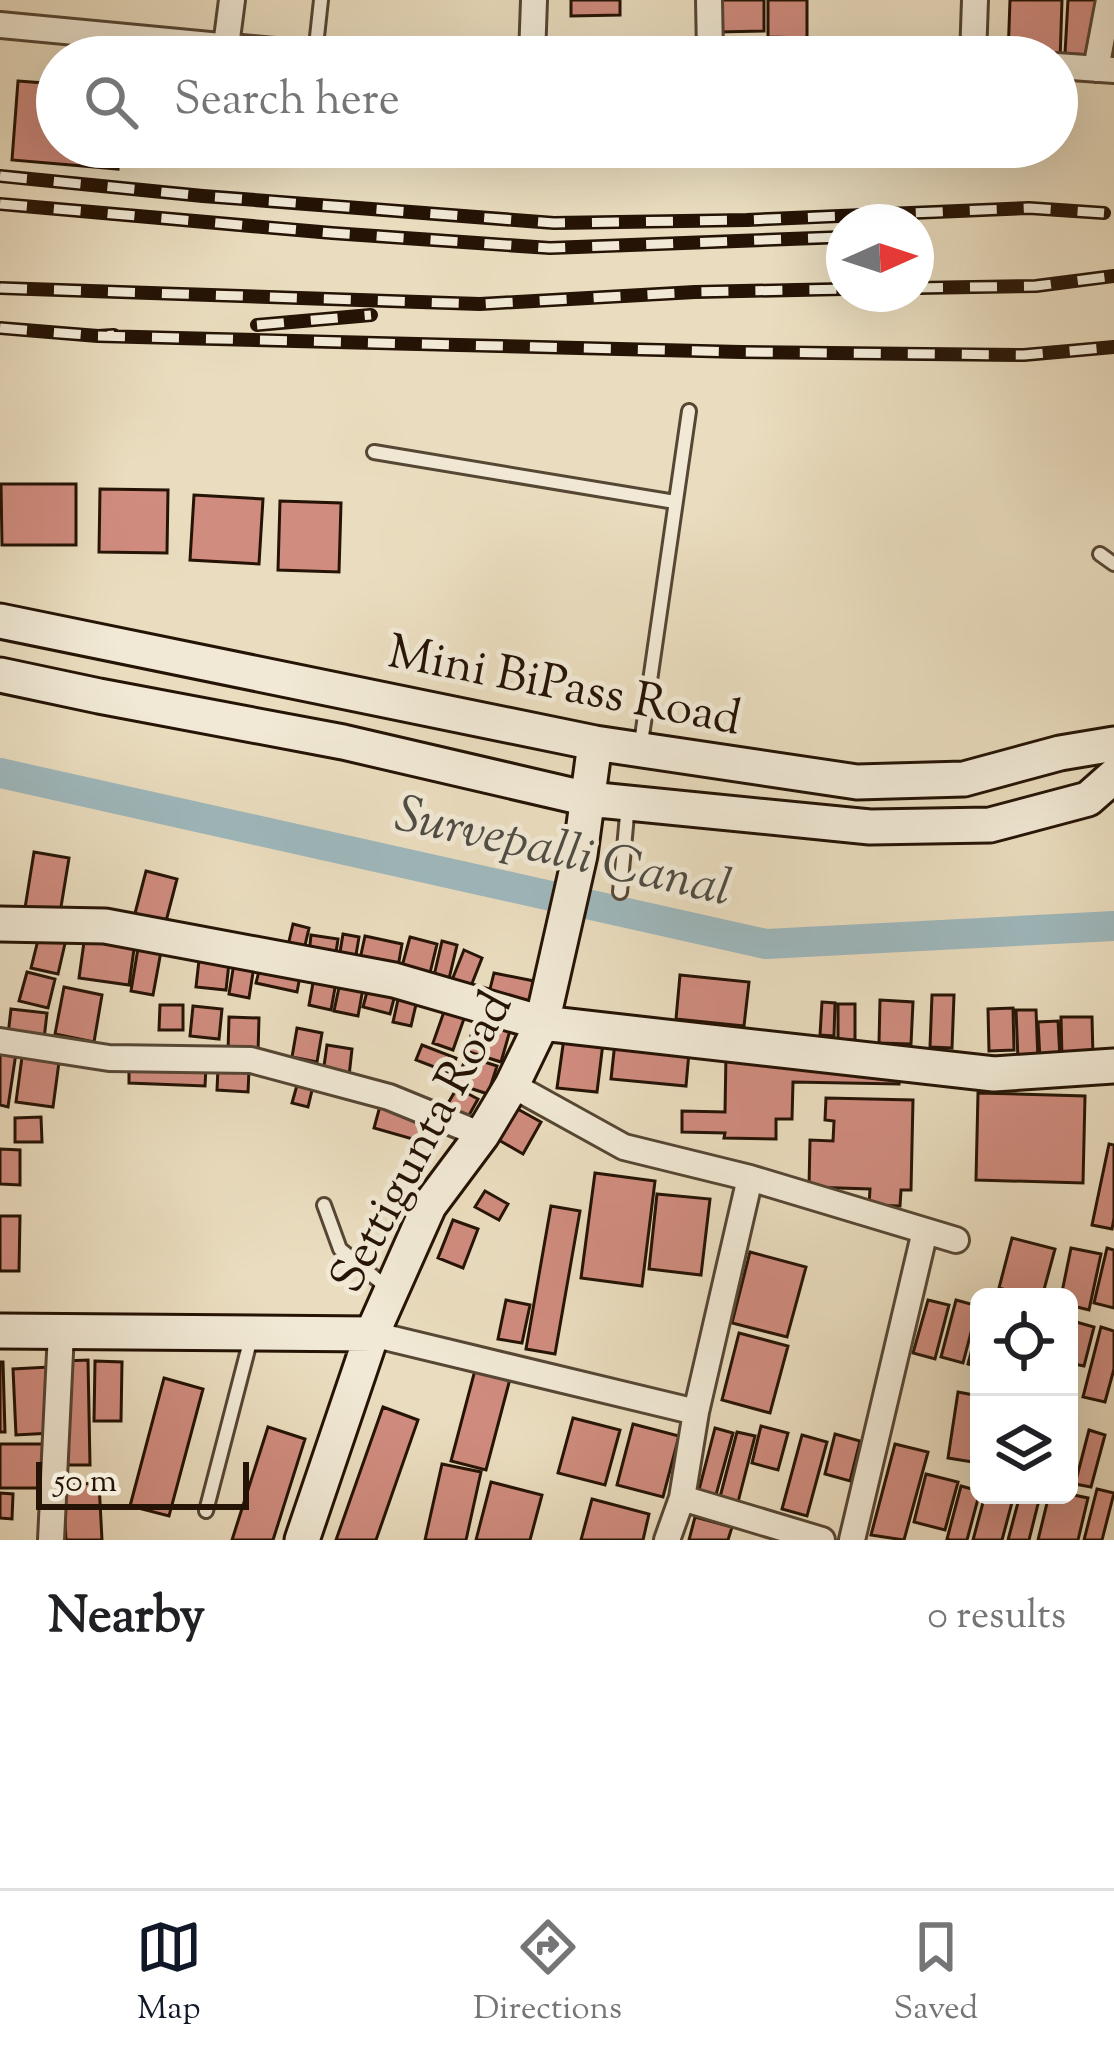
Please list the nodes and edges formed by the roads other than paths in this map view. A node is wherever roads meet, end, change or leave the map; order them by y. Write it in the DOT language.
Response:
graph roads {
  1 [pos="232,0"];
  2 [pos="321,0"];
  3 [pos="534,0"];
  4 [pos="709,0"];
  5 [pos="975,0"];
  6 [pos="1108,0"];
  7 [pos="0,25"];
  8 [pos="118,36"];
  9 [pos="227,36"];
  10 [pos="325,36"];
  11 [pos="533,36"];
  12 [pos="710,36"];
  13 [pos="974,36"];
  14 [pos="1105,69"];
  15 [pos="688,411"];
  16 [pos="374,452"];
  17 [pos="675,502"];
  18 [pos="1100,554"];
  19 [pos="1114,564"];
  20 [pos="0,621"];
  21 [pos="0,675"];
  22 [pos="595,743"];
  23 [pos="1114,744"];
  24 [pos="640,751"];
  25 [pos="1114,776"];
  26 [pos="588,799"];
  27 [pos="628,803"];
  28 [pos="620,892"];
  29 [pos="0,924"];
  30 [pos="547,1007"];
  31 [pos="0,1041"];
  32 [pos="1114,1066"];
  33 [pos="512,1085"];
  34 [pos="482,1135"];
  35 [pos="749,1178"];
  36 [pos="324,1205"];
  37 [pos="925,1231"];
  38 [pos="956,1240"];
  39 [pos="392,1291"];
  40 [pos="0,1330"];
  41 [pos="61,1332"];
  42 [pos="253,1333"];
  43 [pos="372,1334"];
  44 [pos="696,1412"];
  45 [pos="682,1498"];
  46 [pos="206,1511"];
  47 [pos="51,1540"];
  48 [pos="302,1540"];
  49 [pos="667,1540"];
  50 [pos="822,1540"];
  51 [pos="852,1540"];
  1 -- 9 [label="street"];
  2 -- 10 [label="lane"];
  3 -- 11 [label="street"];
  4 -- 12 [label="street"];
  5 -- 13 [label="street"];
  6 -- 14 [label="street"];
  7 -- 8 [label="street"];
  15 -- 17 [label="lane"];
  16 -- 17 [label="lane"];
  17 -- 24 [label="lane"];
  18 -- 19 [label="lane"];
  20 -- 22 [label="street, Mini BiPass Road"];
  21 -- 26 [label="street"];
  22 -- 24 [label="street, Mini BiPass Road"];
  22 -- 26 [label="street, Settigunta Road"];
  23 -- 24 [label="street, Mini BiPass Road"];
  25 -- 27 [label="street"];
  26 -- 27 [label="street"];
  26 -- 30 [label="street, Settigunta Road"];
  27 -- 28 [label="lane"];
  29 -- 30 [label="street"];
  30 -- 32 [label="street"];
  30 -- 33 [label="street, Settigunta Road"];
  31 -- 34 [label="street"];
  33 -- 34 [label="street, Settigunta Road"];
  33 -- 35 [label="street"];
  34 -- 39 [label="street, Settigunta Road"];
  35 -- 37 [label="street"];
  35 -- 44 [label="street"];
  36 -- 39 [label="lane"];
  37 -- 38 [label="street"];
  37 -- 51 [label="street"];
  39 -- 43 [label="street, Settigunta Road"];
  40 -- 41 [label="street"];
  41 -- 42 [label="street"];
  41 -- 47 [label="street"];
  42 -- 43 [label="street"];
  42 -- 46 [label="lane"];
  43 -- 44 [label="street"];
  43 -- 48 [label="street, Settigunta Road"];
  44 -- 45 [label="street"];
  45 -- 49 [label="street"];
  45 -- 50 [label="street"];
}
